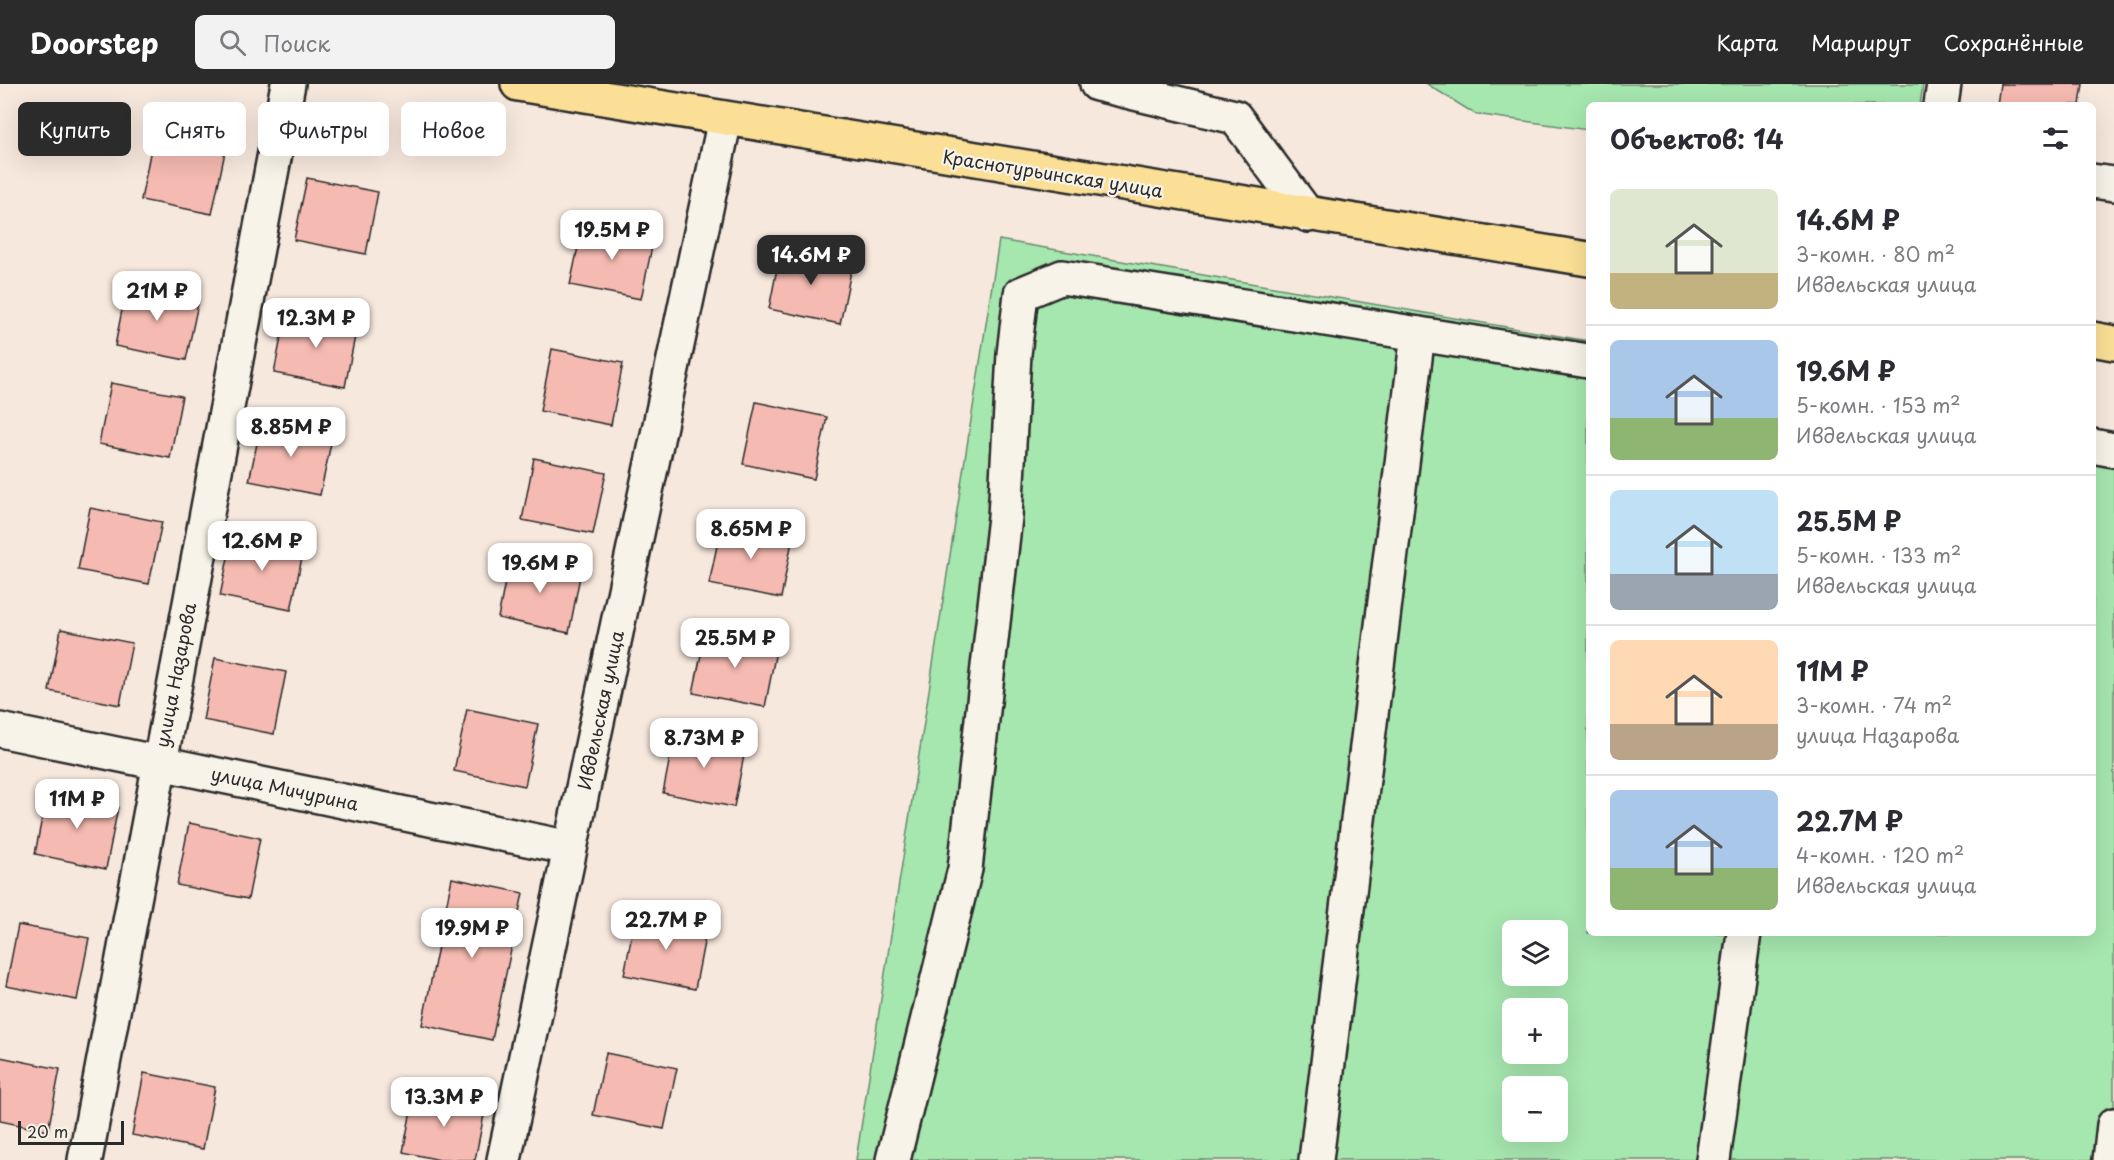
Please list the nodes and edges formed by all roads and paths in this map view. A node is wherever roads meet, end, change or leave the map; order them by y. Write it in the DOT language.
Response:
graph roads {
  1 [pos="288,84"];
  2 [pos="518,84"];
  3 [pos="1097,84"];
  4 [pos="1944,84"];
  5 [pos="635,94"];
  6 [pos="1941,102"];
  7 [pos="725,118"];
  8 [pos="2096,182"];
  9 [pos="2114,184"];
  10 [pos="1308,214"];
  11 [pos="1586,259"];
  12 [pos="1418,334"];
  13 [pos="2096,340"];
  14 [pos="2114,343"];
  15 [pos="1586,361"];
  16 [pos="2096,447"];
  17 [pos="2114,450"];
  18 [pos="0,730"];
  19 [pos="159,761"];
  20 [pos="570,848"];
  21 [pos="1744,936"];
  22 [pos="2114,1125"];
  23 [pos="85,1160"];
  24 [pos="504,1160"];
  25 [pos="893,1160"];
  26 [pos="1316,1160"];
  27 [pos="1713,1160"];
  28 [pos="2110,1160"];
  1 -- 19 [label="street, улица Назарова"];
  2 -- 5 [label="main road, Краснотурьинская улица"];
  3 -- 10 [label="street"];
  4 -- 6 [label="street"];
  5 -- 7 [label="main road, Краснотурьинская улица"];
  7 -- 10 [label="main road, Краснотурьинская улица"];
  7 -- 20 [label="street, Ивдельская улица"];
  8 -- 9 [label="street"];
  10 -- 11 [label="main road, Краснотурьинская улица"];
  12 -- 15 [label="street"];
  12 -- 25 [label="street"];
  12 -- 26 [label="street"];
  13 -- 14 [label="main road"];
  16 -- 17 [label="street"];
  18 -- 19 [label="street, улица Мичурина"];
  19 -- 20 [label="street, улица Мичурина"];
  19 -- 23 [label="street, улица Назарова"];
  20 -- 24 [label="street, Ивдельская улица"];
  21 -- 27 [label="street"];
  22 -- 28 [label="street"];
}
